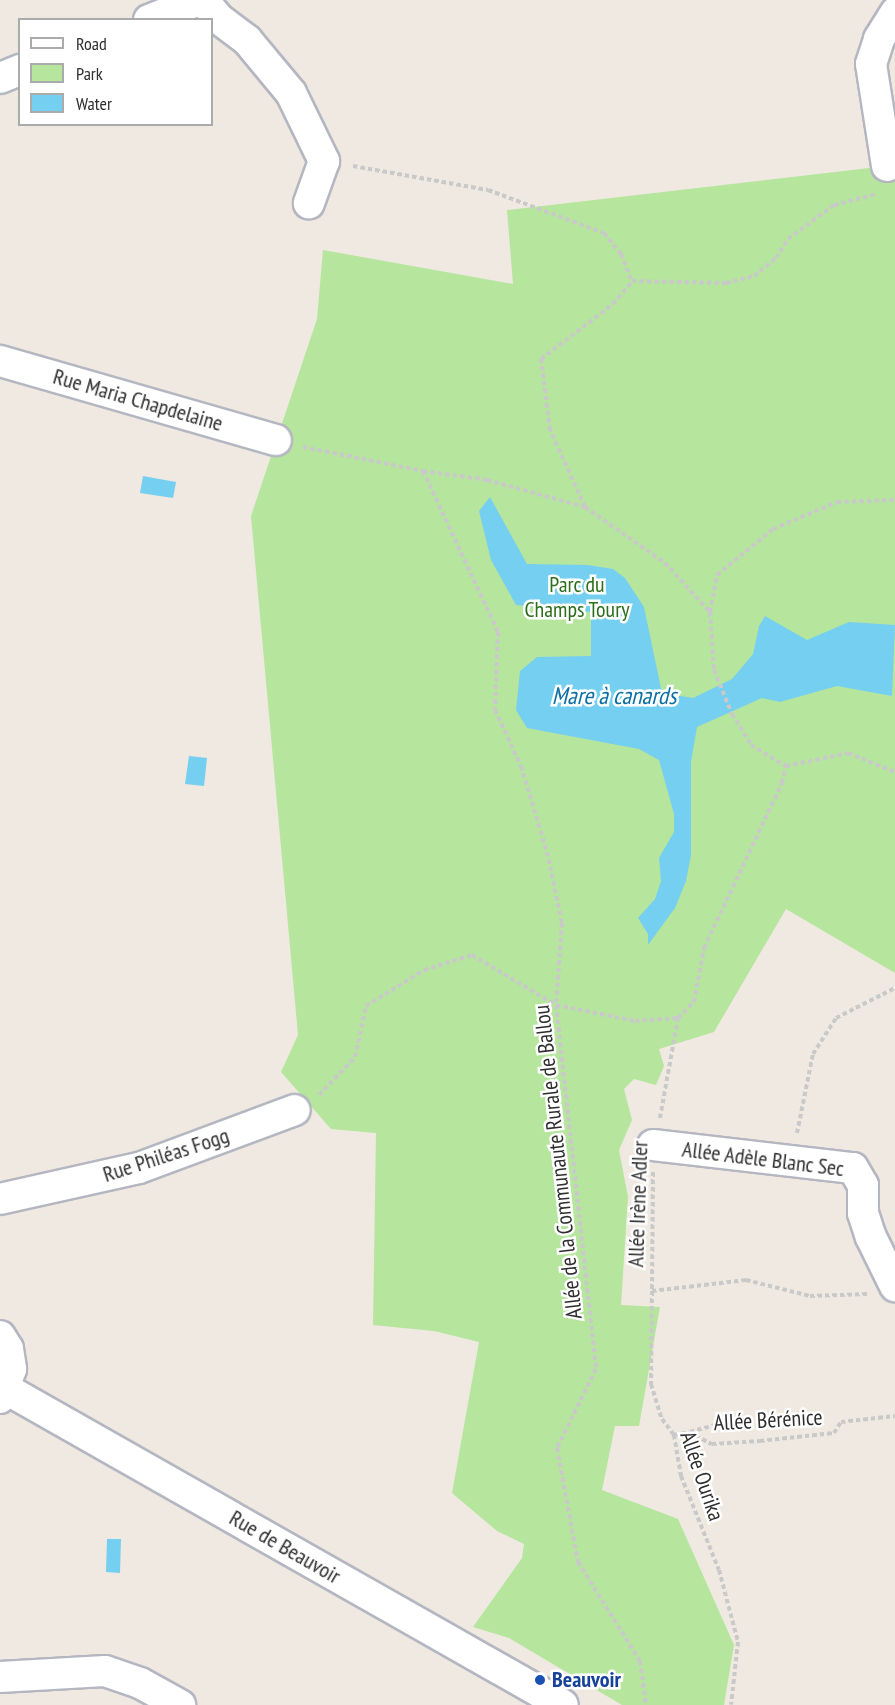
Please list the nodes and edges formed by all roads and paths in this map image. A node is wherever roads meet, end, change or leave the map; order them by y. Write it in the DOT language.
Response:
graph roads {
  1 [pos="199,0"];
  2 [pos="203,0"];
  3 [pos="895,13"];
  4 [pos="154,18"];
  5 [pos="18,71"];
  6 [pos="0,78"];
  7 [pos="324,161"];
  8 [pos="886,179"];
  9 [pos="309,203"];
  10 [pos="632,281"];
  11 [pos="0,361"];
  12 [pos="276,441"];
  13 [pos="423,471"];
  14 [pos="895,500"];
  15 [pos="585,507"];
  16 [pos="710,612"];
  17 [pos="786,766"];
  18 [pos="895,772"];
  19 [pos="895,988"];
  20 [pos="556,1005"];
  21 [pos="678,1018"];
  22 [pos="295,1110"];
  23 [pos="653,1145"];
  24 [pos="792,1161"];
  25 [pos="0,1199"];
  26 [pos="652,1291"];
  27 [pos="885,1291"];
  28 [pos="0,1336"];
  29 [pos="3,1393"];
  30 [pos="895,1416"];
  31 [pos="726,1422"];
  32 [pos="689,1432"];
  33 [pos="674,1435"];
  34 [pos="0,1677"];
  35 [pos="180,1705"];
  36 [pos="564,1705"];
  37 [pos="646,1705"];
  38 [pos="731,1705"];
  1 -- 4 [label="street"];
  2 -- 7 [label="street"];
  3 -- 8 [label="street"];
  5 -- 6 [label="street"];
  7 -- 9 [label="street"];
  7 -- 10 [label="path"];
  8 -- 10 [label="path"];
  10 -- 15 [label="path"];
  11 -- 12 [label="street, Rue Maria Chapdelaine"];
  12 -- 13 [label="path"];
  13 -- 15 [label="path"];
  13 -- 20 [label="path, Allée de la Communaute Rurale de Ballou"];
  14 -- 16 [label="path"];
  15 -- 16 [label="path"];
  16 -- 17 [label="path"];
  17 -- 18 [label="path"];
  17 -- 21 [label="path"];
  19 -- 24 [label="path"];
  20 -- 21 [label="path"];
  20 -- 22 [label="path"];
  20 -- 37 [label="path, Allée de la Communaute Rurale de Ballou"];
  21 -- 23 [label="path, Allée Irène Adler"];
  22 -- 25 [label="street, Rue Philéas Fogg"];
  23 -- 24 [label="street, Allée Adèle Blanc Sec"];
  23 -- 26 [label="path, Allée Irène Adler"];
  24 -- 27 [label="street, Allée Adèle Blanc Sec"];
  26 -- 27 [label="path, Allée Irène Adler"];
  26 -- 33 [label="path, Allée Ourika"];
  28 -- 29 [label="street"];
  29 -- 36 [label="street, Rue de Beauvoir"];
  30 -- 32 [label="path, Allée Bérénice"];
  31 -- 32 [label="path"];
  32 -- 33 [label="path, Allée Bérénice"];
  33 -- 38 [label="path, Allée Ourika"];
  34 -- 35 [label="street"];
}
